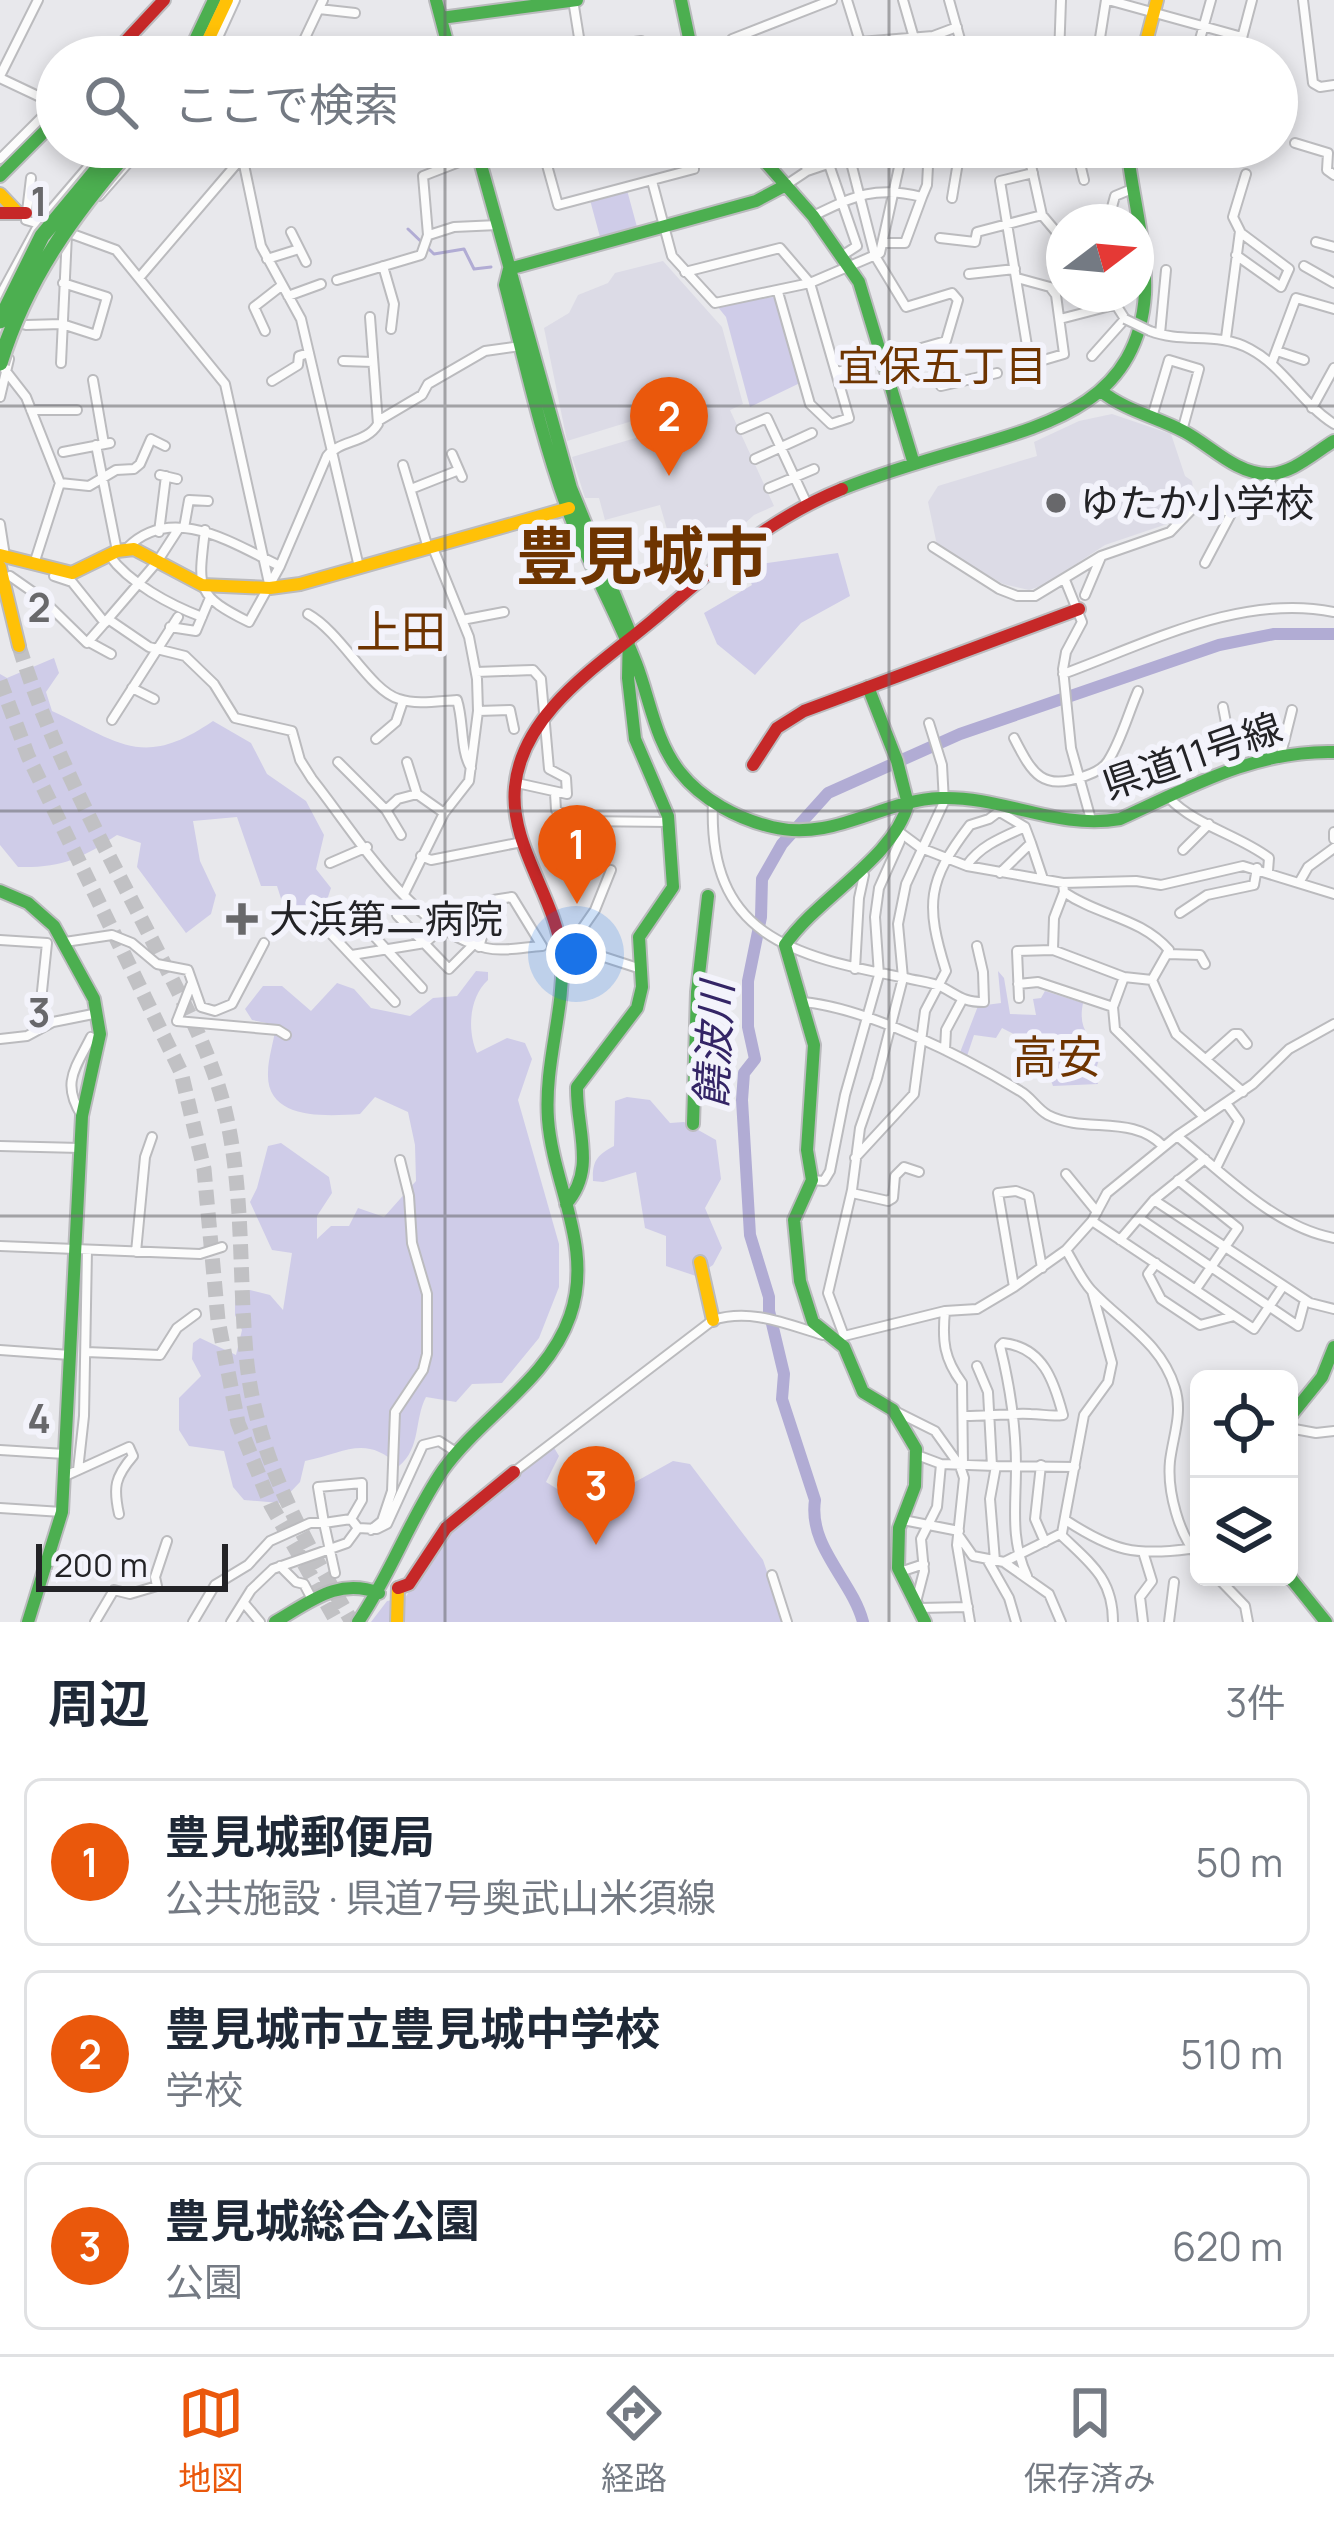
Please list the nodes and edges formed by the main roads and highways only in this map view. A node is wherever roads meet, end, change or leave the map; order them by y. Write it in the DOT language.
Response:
graph roads {
  1 [pos="164,0"];
  2 [pos="214,0"];
  3 [pos="231,0"];
  4 [pos="436,0"];
  5 [pos="574,0"];
  6 [pos="682,0"];
  7 [pos="441,18"];
  8 [pos="130,36"];
  9 [pos="197,36"];
  10 [pos="214,36"];
  11 [pos="446,36"];
  12 [pos="689,36"];
  13 [pos="36,133"];
  14 [pos="99,168"];
  15 [pos="113,168"];
  16 [pos="482,168"];
  17 [pos="771,168"];
  18 [pos="1129,168"];
  19 [pos="0,176"];
  20 [pos="786,185"];
  21 [pos="0,194"];
  22 [pos="0,213"];
  23 [pos="509,268"];
  24 [pos="6,320"];
  25 [pos="3,366"];
  26 [pos="1101,392"];
  27 [pos="1334,441"];
  28 [pos="914,464"];
  29 [pos="572,507"];
  30 [pos="4,563"];
  31 [pos="1082,602"];
  32 [pos="627,642"];
  33 [pos="19,646"];
  34 [pos="868,687"];
  35 [pos="637,689"];
  36 [pos="1334,752"];
  37 [pos="753,765"];
  38 [pos="908,804"];
  39 [pos="0,891"];
  40 [pos="717,893"];
  41 [pos="693,1124"];
  42 [pos="566,1204"];
  43 [pos="700,1262"];
  44 [pos="713,1320"];
  45 [pos="1334,1347"];
  46 [pos="1298,1407"];
  47 [pos="514,1472"];
  48 [pos="1297,1586"];
  49 [pos="384,1591"];
  50 [pos="920,1611"];
  51 [pos="28,1622"];
  52 [pos="275,1622"];
  53 [pos="358,1622"];
  54 [pos="397,1622"];
  55 [pos="1326,1622"];
  1 -- 8 [label="main road"];
  2 -- 9 [label="main road"];
  3 -- 10 [label="main road"];
  4 -- 7 [label="main road"];
  5 -- 7 [label="main road"];
  6 -- 12 [label="main road"];
  7 -- 11 [label="main road"];
  13 -- 19 [label="main road"];
  14 -- 24 [label="main road, bridge"];
  15 -- 25 [label="main road, bridge"];
  16 -- 23 [label="main road"];
  17 -- 20 [label="main road"];
  18 -- 26 [label="main road"];
  20 -- 23 [label="main road"];
  20 -- 28 [label="main road"];
  21 -- 22 [label="main road"];
  23 -- 29 [label="main road"];
  23 -- 29 [label="main road"];
  26 -- 27 [label="main road"];
  26 -- 28 [label="main road"];
  28 -- 32 [label="main road"];
  29 -- 30 [label="main road"];
  29 -- 32 [label="main road"];
  30 -- 33 [label="main road"];
  31 -- 34 [label="main road"];
  32 -- 35 [label="main road"];
  32 -- 42 [label="main road"];
  34 -- 37 [label="main road"];
  34 -- 38 [label="main road"];
  35 -- 38 [label="main road, 県道11号線"];
  35 -- 42 [label="main road"];
  36 -- 38 [label="main road, 県道11号線"];
  38 -- 50 [label="main road"];
  39 -- 51 [label="main road"];
  40 -- 41 [label="main road"];
  42 -- 49 [label="main road"];
  43 -- 44 [label="main road"];
  45 -- 46 [label="main road"];
  47 -- 49 [label="main road"];
  48 -- 55 [label="main road"];
  49 -- 52 [label="main road"];
  49 -- 53 [label="main road"];
  49 -- 54 [label="main road"];
}
